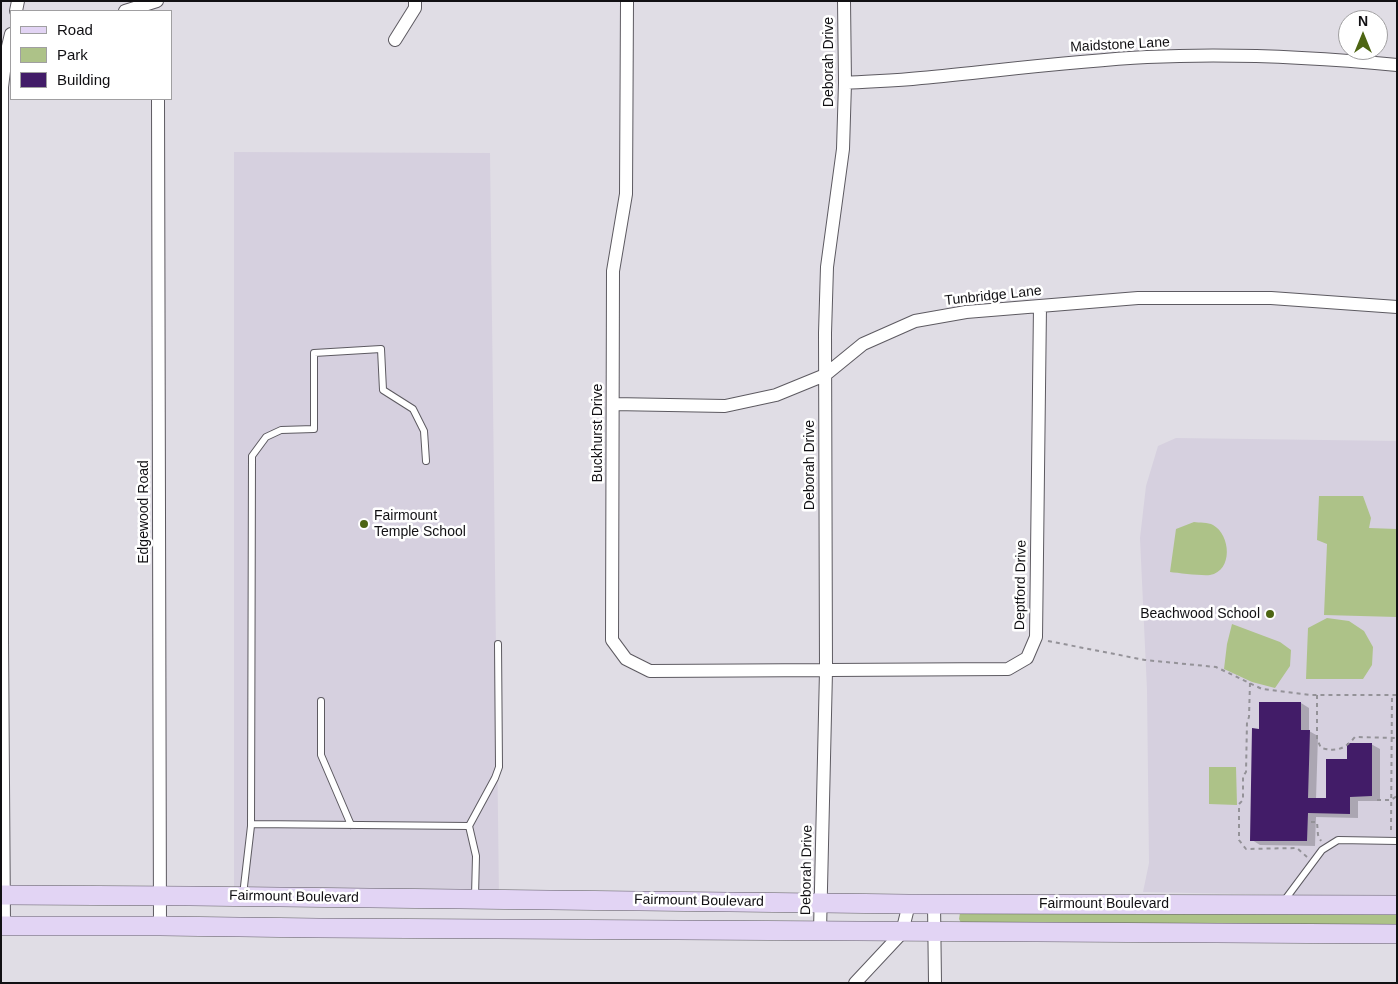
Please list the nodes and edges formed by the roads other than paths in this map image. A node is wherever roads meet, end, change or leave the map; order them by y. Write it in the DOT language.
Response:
graph roads {
  1 [pos="157,1"];
  2 [pos="415,1"];
  3 [pos="627,1"];
  4 [pos="844,1"];
  5 [pos="128,10"];
  6 [pos="10,37"];
  7 [pos="395,40"];
  8 [pos="1397,65"];
  9 [pos="845,83"];
  10 [pos="158,100"];
  11 [pos="1040,306"];
  12 [pos="1397,307"];
  13 [pos="825,374"];
  14 [pos="614,404"];
  15 [pos="426,461"];
  16 [pos="2,640"];
  17 [pos="498,644"];
  18 [pos="826,671"];
  19 [pos="320,701"];
  20 [pos="251,824"];
  21 [pos="351,825"];
  22 [pos="469,826"];
  23 [pos="1397,841"];
  24 [pos="3,895"];
  25 [pos="160,896"];
  26 [pos="242,896"];
  27 [pos="475,899"];
  28 [pos="821,902"];
  29 [pos="909,904"];
  30 [pos="934,904"];
  31 [pos="1281,904"];
  32 [pos="1397,905"];
  33 [pos="3,926"];
  34 [pos="160,926"];
  35 [pos="820,931"];
  36 [pos="902,932"];
  37 [pos="934,932"];
  38 [pos="1397,934"];
  39 [pos="855,983"];
  40 [pos="934,983"];
  1 -- 5 [label="street"];
  2 -- 7 [label="street"];
  3 -- 14 [label="street, Buckhurst Drive"];
  4 -- 9 [label="street, Deborah Drive"];
  6 -- 16 [label="street"];
  8 -- 9 [label="street, Maidstone Lane"];
  9 -- 13 [label="street, Deborah Drive"];
  10 -- 25 [label="street, Edgewood Road"];
  11 -- 12 [label="street, Tunbridge Lane"];
  11 -- 13 [label="street, Tunbridge Lane"];
  11 -- 18 [label="street, Deptford Drive"];
  13 -- 14 [label="street, Tunbridge Lane"];
  13 -- 18 [label="street, Deborah Drive"];
  14 -- 18 [label="street, Buckhurst Drive"];
  15 -- 20 [label="lane"];
  16 -- 24 [label="street"];
  17 -- 22 [label="lane"];
  18 -- 28 [label="street, Deborah Drive"];
  19 -- 21 [label="lane"];
  20 -- 21 [label="lane"];
  20 -- 26 [label="lane"];
  21 -- 22 [label="lane"];
  22 -- 27 [label="lane"];
  23 -- 31 [label="lane"];
  24 -- 25 [label="main road, Fairmount Boulevard"];
  24 -- 33 [label="street"];
  25 -- 26 [label="main road, Fairmount Boulevard"];
  25 -- 34 [label="street, Edgewood Road"];
  26 -- 27 [label="main road, Fairmount Boulevard"];
  27 -- 28 [label="main road, Fairmount Boulevard"];
  28 -- 29 [label="main road, Fairmount Boulevard"];
  28 -- 35 [label="street, Deborah Drive"];
  29 -- 30 [label="main road, Fairmount Boulevard"];
  29 -- 36 [label="street"];
  30 -- 31 [label="main road, Fairmount Boulevard"];
  30 -- 37 [label="street"];
  31 -- 32 [label="main road, Fairmount Boulevard"];
  33 -- 34 [label="main road, Fairmount Boulevard"];
  34 -- 35 [label="main road, Fairmount Boulevard"];
  35 -- 36 [label="main road, Fairmount Boulevard"];
  36 -- 37 [label="main road, Fairmount Boulevard"];
  36 -- 39 [label="street"];
  37 -- 38 [label="main road, Fairmount Boulevard"];
  37 -- 40 [label="street"];
}
